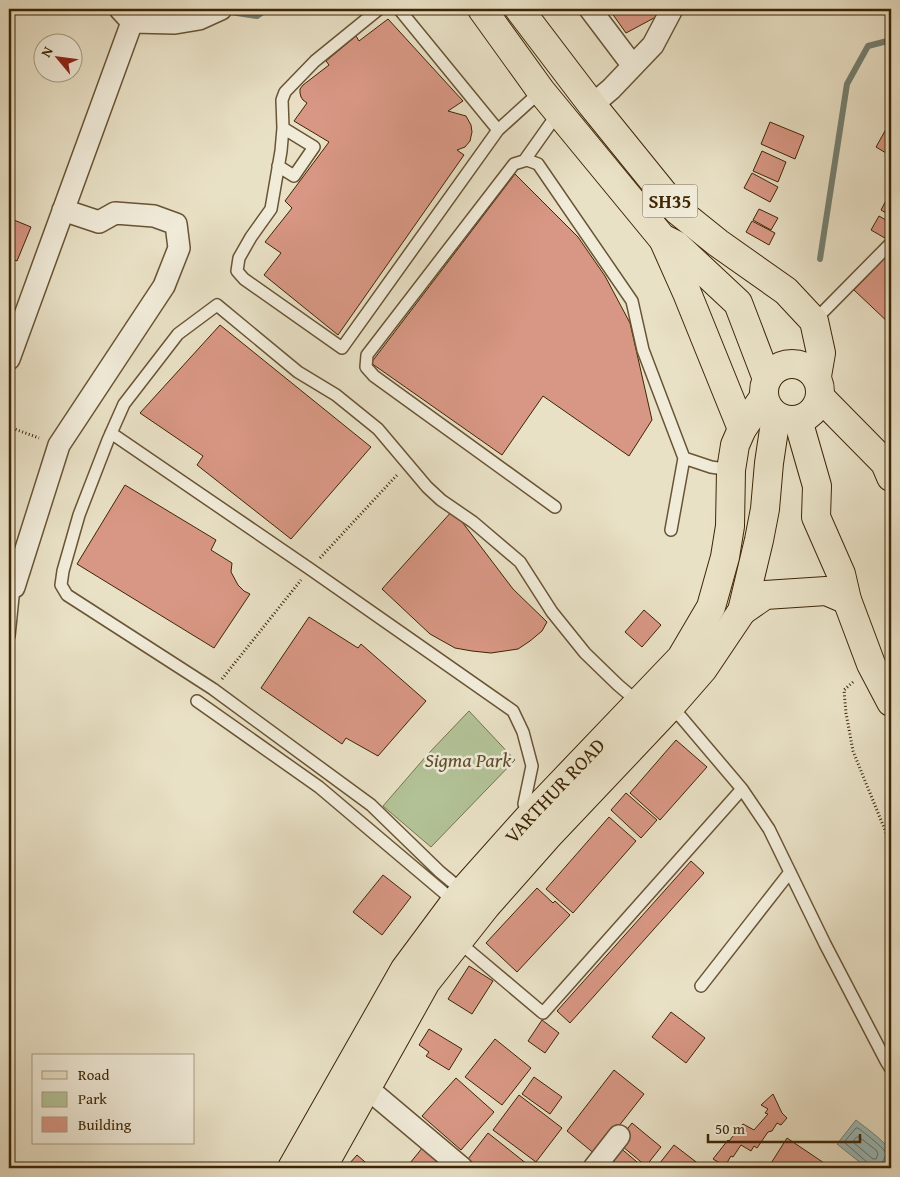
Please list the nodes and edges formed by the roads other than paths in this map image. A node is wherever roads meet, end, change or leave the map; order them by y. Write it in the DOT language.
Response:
graph roads {
  1 [pos="221,9"];
  2 [pos="379,9"];
  3 [pos="399,9"];
  4 [pos="482,9"];
  5 [pos="519,9"];
  6 [pos="590,9"];
  7 [pos="672,9"];
  8 [pos="126,15"];
  9 [pos="633,66"];
  10 [pos="541,91"];
  11 [pos="592,105"];
  12 [pos="559,113"];
  13 [pos="283,128"];
  14 [pos="498,130"];
  15 [pos="524,161"];
  16 [pos="278,166"];
  17 [pos="63,210"];
  18 [pos="662,238"];
  19 [pos="891,243"];
  20 [pos="814,321"];
  21 [pos="9,359"];
  22 [pos="819,387"];
  23 [pos="776,403"];
  24 [pos="742,429"];
  25 [pos="111,433"];
  26 [pos="684,458"];
  27 [pos="731,470"];
  28 [pos="891,477"];
  29 [pos="556,507"];
  30 [pos="670,530"];
  31 [pos="14,587"];
  32 [pos="846,600"];
  33 [pos="742,611"];
  34 [pos="9,636"];
  35 [pos="884,681"];
  36 [pos="196,701"];
  37 [pos="638,702"];
  38 [pos="669,708"];
  39 [pos="742,789"];
  40 [pos="524,804"];
  41 [pos="790,872"];
  42 [pos="459,896"];
  43 [pos="458,940"];
  44 [pos="701,986"];
  45 [pos="891,1069"];
  46 [pos="367,1088"];
  47 [pos="619,1136"];
  48 [pos="292,1168"];
  49 [pos="322,1168"];
  50 [pos="462,1168"];
  51 [pos="594,1168"];
  1 -- 8 [label="street"];
  2 -- 13 [label="lane"];
  3 -- 14 [label="lane"];
  4 -- 10 [label="main road, SH35"];
  5 -- 11 [label="main road, SH35"];
  6 -- 9 [label="street"];
  7 -- 9 [label="street"];
  8 -- 17 [label="street"];
  9 -- 11 [label="street"];
  10 -- 12 [label="main road, SH35"];
  10 -- 14 [label="lane"];
  11 -- 20 [label="main road, SH35"];
  12 -- 15 [label="lane"];
  12 -- 18 [label="main road, SH35"];
  13 -- 16 [label="lane"];
  13 -- 16 [label="lane"];
  14 -- 16 [label="lane"];
  15 -- 26 [label="lane"];
  15 -- 29 [label="lane"];
  17 -- 21 [label="street"];
  17 -- 31 [label="street"];
  18 -- 23 [label="main road, SH35"];
  18 -- 24 [label="main road"];
  19 -- 20 [label="lane"];
  20 -- 22 [label="main road"];
  22 -- 23 [label="main road"];
  22 -- 23 [label="main road"];
  22 -- 28 [label="main road"];
  23 -- 24 [label="main road, VARTHUR ROAD"];
  23 -- 32 [label="main road, SH35"];
  23 -- 33 [label="main road, VARTHUR ROAD"];
  24 -- 27 [label="main road, VARTHUR ROAD"];
  25 -- 37 [label="lane"];
  25 -- 40 [label="lane"];
  25 -- 42 [label="lane"];
  26 -- 27 [label="lane"];
  26 -- 30 [label="lane"];
  27 -- 37 [label="main road, VARTHUR ROAD"];
  31 -- 34 [label="lane"];
  32 -- 33 [label="main road"];
  32 -- 35 [label="main road, SH35"];
  33 -- 38 [label="main road, VARTHUR ROAD"];
  36 -- 42 [label="lane"];
  37 -- 42 [label="main road, VARTHUR ROAD"];
  38 -- 39 [label="lane"];
  38 -- 43 [label="main road, VARTHUR ROAD"];
  39 -- 41 [label="lane"];
  39 -- 43 [label="lane"];
  41 -- 44 [label="lane"];
  41 -- 45 [label="lane"];
  42 -- 48 [label="main road, VARTHUR ROAD"];
  43 -- 46 [label="main road, VARTHUR ROAD"];
  46 -- 49 [label="main road, VARTHUR ROAD"];
  46 -- 50 [label="street"];
  47 -- 51 [label="street"];
}
